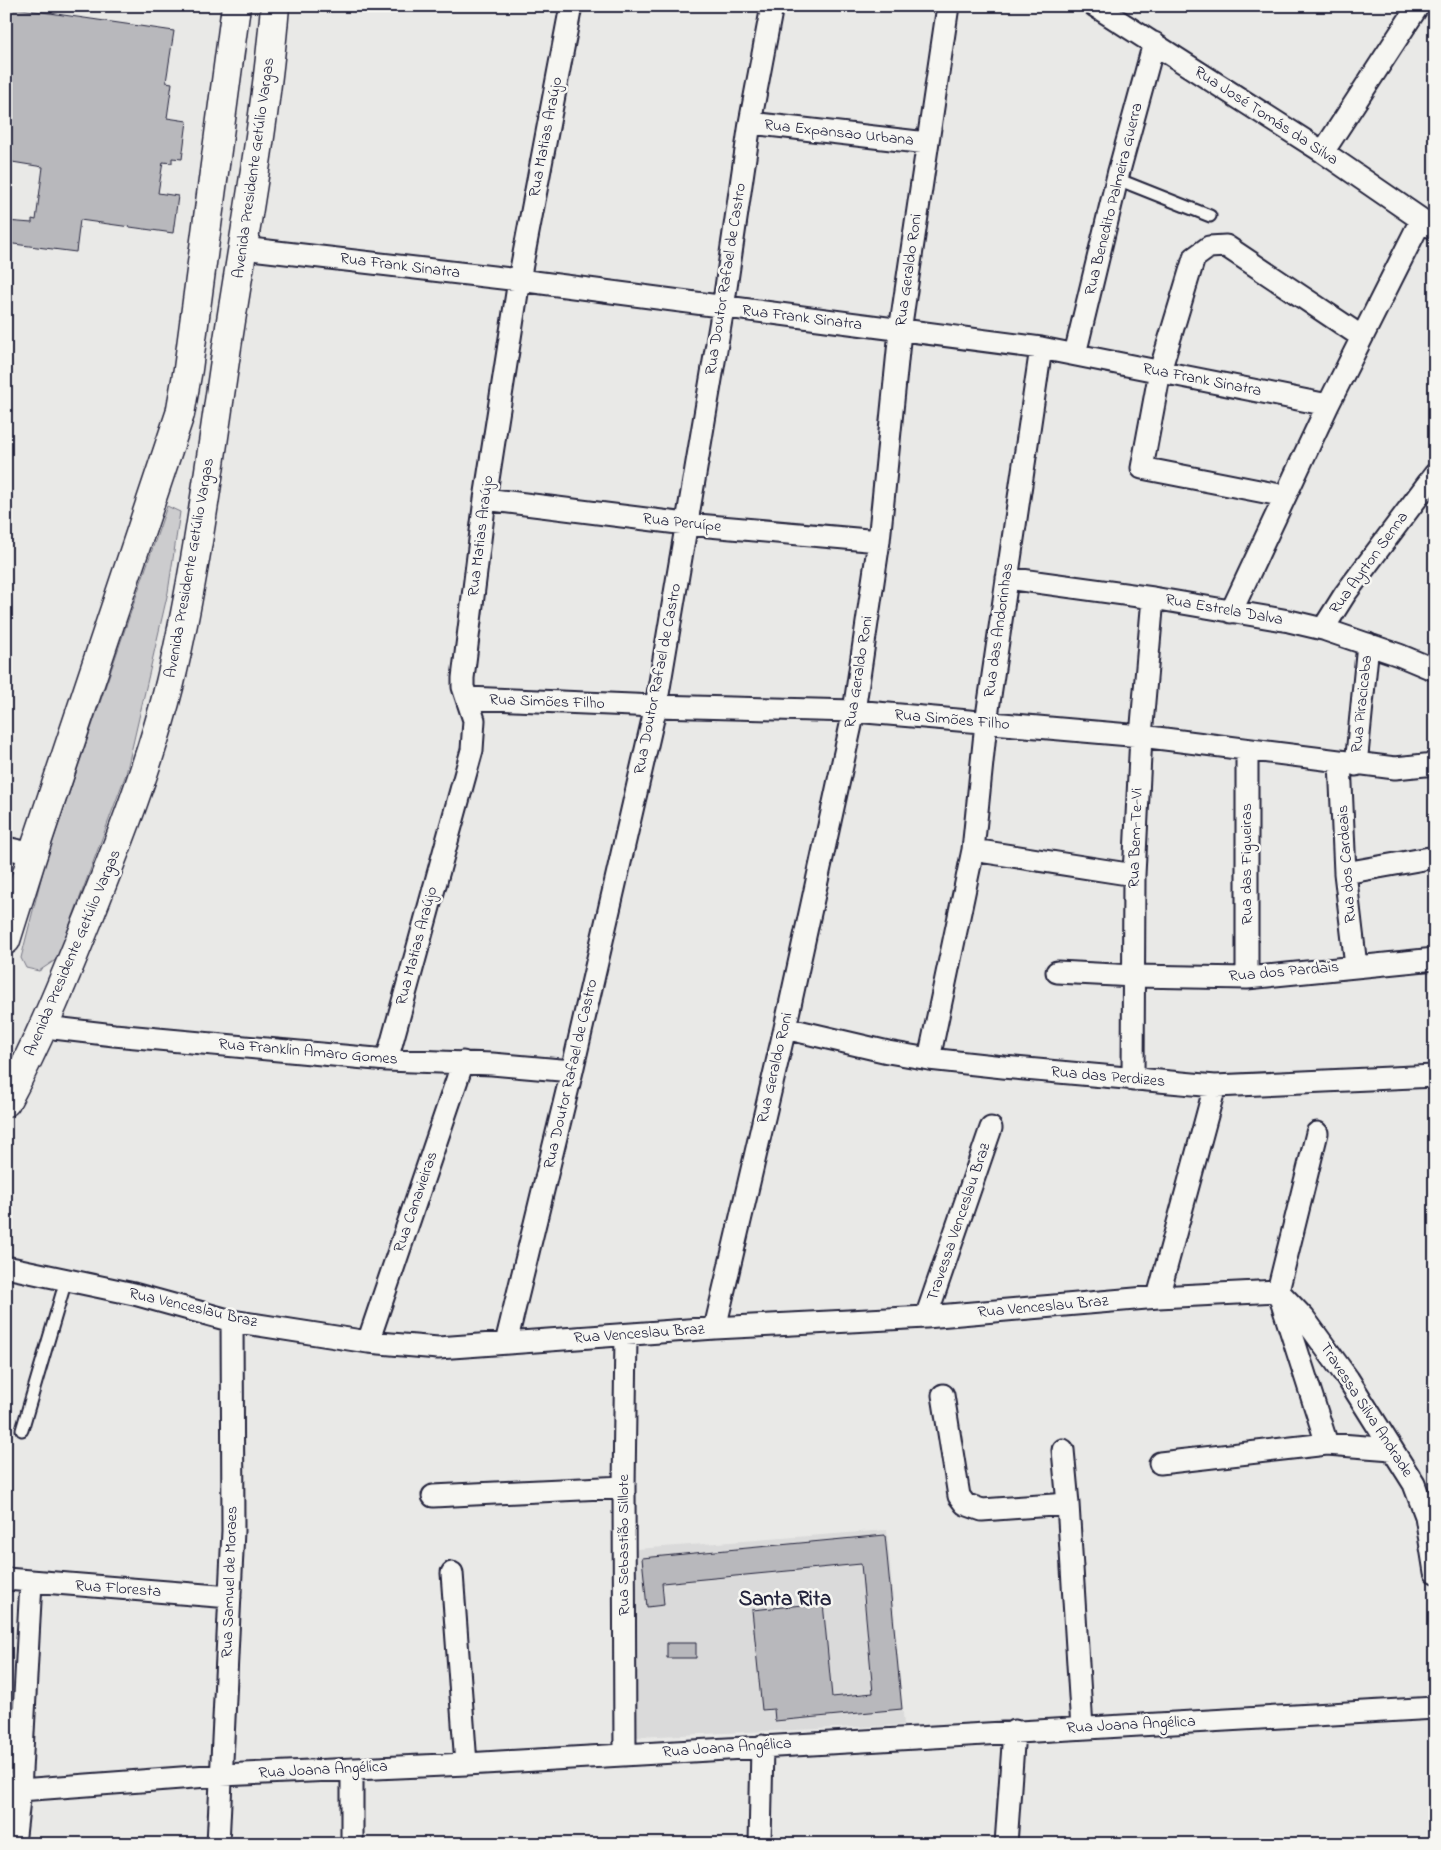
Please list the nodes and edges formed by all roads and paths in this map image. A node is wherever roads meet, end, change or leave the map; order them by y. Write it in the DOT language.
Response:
graph roads {
  1 [pos="236,6"];
  2 [pos="275,6"];
  3 [pos="571,6"];
  4 [pos="772,6"];
  5 [pos="948,6"];
  6 [pos="1095,6"];
  7 [pos="1418,6"];
  8 [pos="1154,43"];
  9 [pos="230,54"];
  10 [pos="265,102"];
  11 [pos="750,123"];
  12 [pos="927,143"];
  13 [pos="1322,152"];
  14 [pos="1117,179"];
  15 [pos="1210,216"];
  16 [pos="1428,224"];
  17 [pos="244,248"];
  18 [pos="519,280"];
  19 [pos="723,308"];
  20 [pos="900,331"];
  21 [pos="1362,337"];
  22 [pos="1041,348"];
  23 [pos="1075,354"];
  24 [pos="1160,371"];
  25 [pos="1328,405"];
  26 [pos="1431,486"];
  27 [pos="1285,496"];
  28 [pos="485,499"];
  29 [pos="686,524"];
  30 [pos="879,541"];
  31 [pos="1007,578"];
  32 [pos="1153,598"];
  33 [pos="1231,612"];
  34 [pos="1323,629"];
  35 [pos="1368,644"];
  36 [pos="1435,670"];
  37 [pos="466,698"];
  38 [pos="656,706"];
  39 [pos="854,711"];
  40 [pos="986,723"];
  41 [pos="1140,736"];
  42 [pos="1247,750"];
  43 [pos="1348,763"];
  44 [pos="1435,764"];
  45 [pos="6,848"];
  46 [pos="973,850"];
  47 [pos="33,854"];
  48 [pos="1435,856"];
  49 [pos="1345,873"];
  50 [pos="1134,875"];
  51 [pos="6,940"];
  52 [pos="1435,959"];
  53 [pos="1356,966"];
  54 [pos="1057,972"];
  55 [pos="1134,976"];
  56 [pos="1247,978"];
  57 [pos="45,1026"];
  58 [pos="785,1028"];
  59 [pos="929,1059"];
  60 [pos="387,1060"];
  61 [pos="463,1062"];
  62 [pos="572,1071"];
  63 [pos="1435,1076"];
  64 [pos="1134,1080"];
  65 [pos="1215,1086"];
  66 [pos="6,1102"];
  67 [pos="991,1128"];
  68 [pos="1318,1133"];
  69 [pos="6,1267"];
  70 [pos="66,1280"];
  71 [pos="1278,1291"];
  72 [pos="1158,1297"];
  73 [pos="926,1316"];
  74 [pos="232,1320"];
  75 [pos="715,1328"];
  76 [pos="626,1335"];
  77 [pos="368,1342"];
  78 [pos="506,1343"];
  79 [pos="943,1395"];
  80 [pos="22,1430"];
  81 [pos="1327,1444"];
  82 [pos="1392,1449"];
  83 [pos="1063,1450"];
  84 [pos="1160,1463"];
  85 [pos="624,1487"];
  86 [pos="433,1496"];
  87 [pos="1068,1504"];
  88 [pos="1435,1572"];
  89 [pos="452,1573"];
  90 [pos="6,1579"];
  91 [pos="31,1582"];
  92 [pos="230,1598"];
  93 [pos="1435,1708"];
  94 [pos="1082,1728"];
  95 [pos="1014,1731"];
  96 [pos="762,1746"];
  97 [pos="625,1755"];
  98 [pos="466,1764"];
  99 [pos="352,1769"];
  100 [pos="221,1775"];
  101 [pos="20,1790"];
  102 [pos="14,1844"];
  103 [pos="218,1844"];
  104 [pos="352,1844"];
  105 [pos="760,1844"];
  106 [pos="1006,1844"];
  1 -- 9 [label="main road"];
  2 -- 10 [label="main road, Avenida Presidente Getúlio Vargas"];
  3 -- 18 [label="street, Rua Matias Araújo"];
  4 -- 11 [label="street, Rua Doutor Rafael de Castro"];
  5 -- 12 [label="street, Rua Geraldo Roni"];
  6 -- 8 [label="street, Rua José Tomás da Silva"];
  7 -- 13 [label="street"];
  8 -- 13 [label="street, Rua José Tomás da Silva"];
  8 -- 14 [label="street, Rua Benedito Palmeira Guerra"];
  9 -- 10 [label="main road"];
  9 -- 47 [label="main road"];
  10 -- 17 [label="main road, Avenida Presidente Getúlio Vargas"];
  11 -- 12 [label="street, Rua Expansao Urbana"];
  11 -- 19 [label="street, Rua Doutor Rafael de Castro"];
  12 -- 20 [label="street, Rua Geraldo Roni"];
  13 -- 16 [label="street, Rua José Tomás da Silva"];
  14 -- 15 [label="lane"];
  14 -- 23 [label="street, Rua Benedito Palmeira Guerra"];
  16 -- 21 [label="street"];
  17 -- 18 [label="street, Rua Frank Sinatra"];
  17 -- 57 [label="main road, Avenida Presidente Getúlio Vargas"];
  18 -- 19 [label="street, Rua Frank Sinatra"];
  18 -- 28 [label="street, Rua Matias Araújo"];
  19 -- 20 [label="street, Rua Frank Sinatra"];
  19 -- 29 [label="street, Rua Doutor Rafael de Castro"];
  20 -- 22 [label="street, Rua Frank Sinatra"];
  20 -- 30 [label="street, Rua Geraldo Roni"];
  21 -- 24 [label="street"];
  21 -- 25 [label="street"];
  22 -- 23 [label="street, Rua Frank Sinatra"];
  22 -- 31 [label="street, Rua das Andorinhas"];
  23 -- 24 [label="street, Rua Frank Sinatra"];
  24 -- 25 [label="street, Rua Frank Sinatra"];
  24 -- 27 [label="street"];
  25 -- 27 [label="street"];
  26 -- 34 [label="street, Rua Ayrton Senna"];
  27 -- 33 [label="street"];
  28 -- 29 [label="street, Rua Peruípe"];
  28 -- 37 [label="street, Rua Matias Araújo"];
  29 -- 30 [label="street, Rua Peruípe"];
  29 -- 38 [label="street, Rua Doutor Rafael de Castro"];
  30 -- 39 [label="street, Rua Geraldo Roni"];
  31 -- 32 [label="street, Rua Estrela Dalva"];
  31 -- 40 [label="street, Rua das Andorinhas"];
  32 -- 33 [label="street, Rua Estrela Dalva"];
  32 -- 41 [label="street, Rua Bem-Te-Vi"];
  33 -- 34 [label="street, Rua Estrela Dalva"];
  34 -- 35 [label="street, Rua Estrela Dalva"];
  35 -- 36 [label="street, Rua Estrela Dalva"];
  35 -- 43 [label="street, Rua Piracicaba"];
  37 -- 38 [label="street, Rua Simões Filho"];
  37 -- 60 [label="street, Rua Matias Araújo"];
  38 -- 39 [label="street, Rua Simões Filho"];
  38 -- 62 [label="street, Rua Doutor Rafael de Castro"];
  39 -- 40 [label="street, Rua Simões Filho"];
  39 -- 58 [label="street, Rua Geraldo Roni"];
  40 -- 41 [label="street, Rua Simões Filho"];
  40 -- 46 [label="street, Rua das Andorinhas"];
  41 -- 42 [label="street, Rua Simões Filho"];
  41 -- 50 [label="street, Rua Bem-Te-Vi"];
  42 -- 43 [label="street, Rua Simões Filho"];
  42 -- 56 [label="street, Rua das Figueiras"];
  43 -- 44 [label="street, Rua Simões Filho"];
  43 -- 49 [label="street, Rua dos Cardeais"];
  45 -- 47 [label="street"];
  46 -- 50 [label="street"];
  46 -- 59 [label="street, Rua das Andorinhas"];
  47 -- 51 [label="main road"];
  48 -- 49 [label="street"];
  49 -- 53 [label="street, Rua dos Cardeais"];
  50 -- 55 [label="street, Rua Bem-Te-Vi"];
  52 -- 53 [label="street, Rua dos Pardais"];
  53 -- 56 [label="street, Rua dos Pardais"];
  54 -- 55 [label="street, Rua dos Pardais"];
  55 -- 56 [label="street, Rua dos Pardais"];
  55 -- 64 [label="street, Rua Bem-Te-Vi"];
  57 -- 60 [label="street, Rua Franklin Amaro Gomes"];
  57 -- 66 [label="main road, Avenida Presidente Getúlio Vargas"];
  58 -- 59 [label="street, Rua das Perdizes"];
  58 -- 75 [label="street, Rua Geraldo Roni"];
  59 -- 64 [label="street, Rua das Perdizes"];
  60 -- 61 [label="street, Rua Franklin Amaro Gomes"];
  61 -- 62 [label="street, Rua Franklin Amaro Gomes"];
  61 -- 77 [label="street, Rua Canavieiras"];
  62 -- 78 [label="street, Rua Doutor Rafael de Castro"];
  63 -- 65 [label="street, Rua das Perdizes"];
  64 -- 65 [label="street, Rua das Perdizes"];
  65 -- 72 [label="street"];
  67 -- 73 [label="street, Travessa Venceslau Braz"];
  68 -- 71 [label="street"];
  69 -- 70 [label="street, Rua Venceslau Braz"];
  70 -- 74 [label="street, Rua Venceslau Braz"];
  70 -- 80 [label="lane"];
  71 -- 72 [label="street, Rua Venceslau Braz"];
  71 -- 81 [label="street"];
  71 -- 82 [label="street, Travessa Silva Andrade"];
  72 -- 73 [label="street, Rua Venceslau Braz"];
  73 -- 75 [label="street, Rua Venceslau Braz"];
  74 -- 77 [label="street, Rua Venceslau Braz"];
  74 -- 92 [label="street, Rua Samuel de Moraes"];
  75 -- 76 [label="street, Rua Venceslau Braz"];
  76 -- 78 [label="street, Rua Venceslau Braz"];
  76 -- 85 [label="street, Rua Sebastião Sillote"];
  77 -- 78 [label="street, Rua Venceslau Braz"];
  79 -- 87 [label="street"];
  81 -- 82 [label="street"];
  81 -- 84 [label="street"];
  82 -- 88 [label="street, Travessa Silva Andrade"];
  83 -- 87 [label="street"];
  85 -- 86 [label="street"];
  85 -- 97 [label="street, Rua Sebastião Sillote"];
  87 -- 94 [label="street"];
  89 -- 98 [label="street"];
  90 -- 91 [label="street, Rua Floresta"];
  91 -- 92 [label="street, Rua Floresta"];
  91 -- 101 [label="street"];
  92 -- 100 [label="street, Rua Samuel de Moraes"];
  93 -- 94 [label="street, Rua Joana Angélica"];
  94 -- 95 [label="street, Rua Joana Angélica"];
  95 -- 96 [label="street, Rua Joana Angélica"];
  95 -- 106 [label="street"];
  96 -- 97 [label="street, Rua Joana Angélica"];
  96 -- 105 [label="street"];
  97 -- 98 [label="street, Rua Joana Angélica"];
  98 -- 99 [label="street, Rua Joana Angélica"];
  99 -- 100 [label="street, Rua Joana Angélica"];
  99 -- 104 [label="street"];
  100 -- 101 [label="street, Rua Joana Angélica"];
  100 -- 103 [label="street, Rua Samuel de Moraes"];
  101 -- 102 [label="street"];
}
